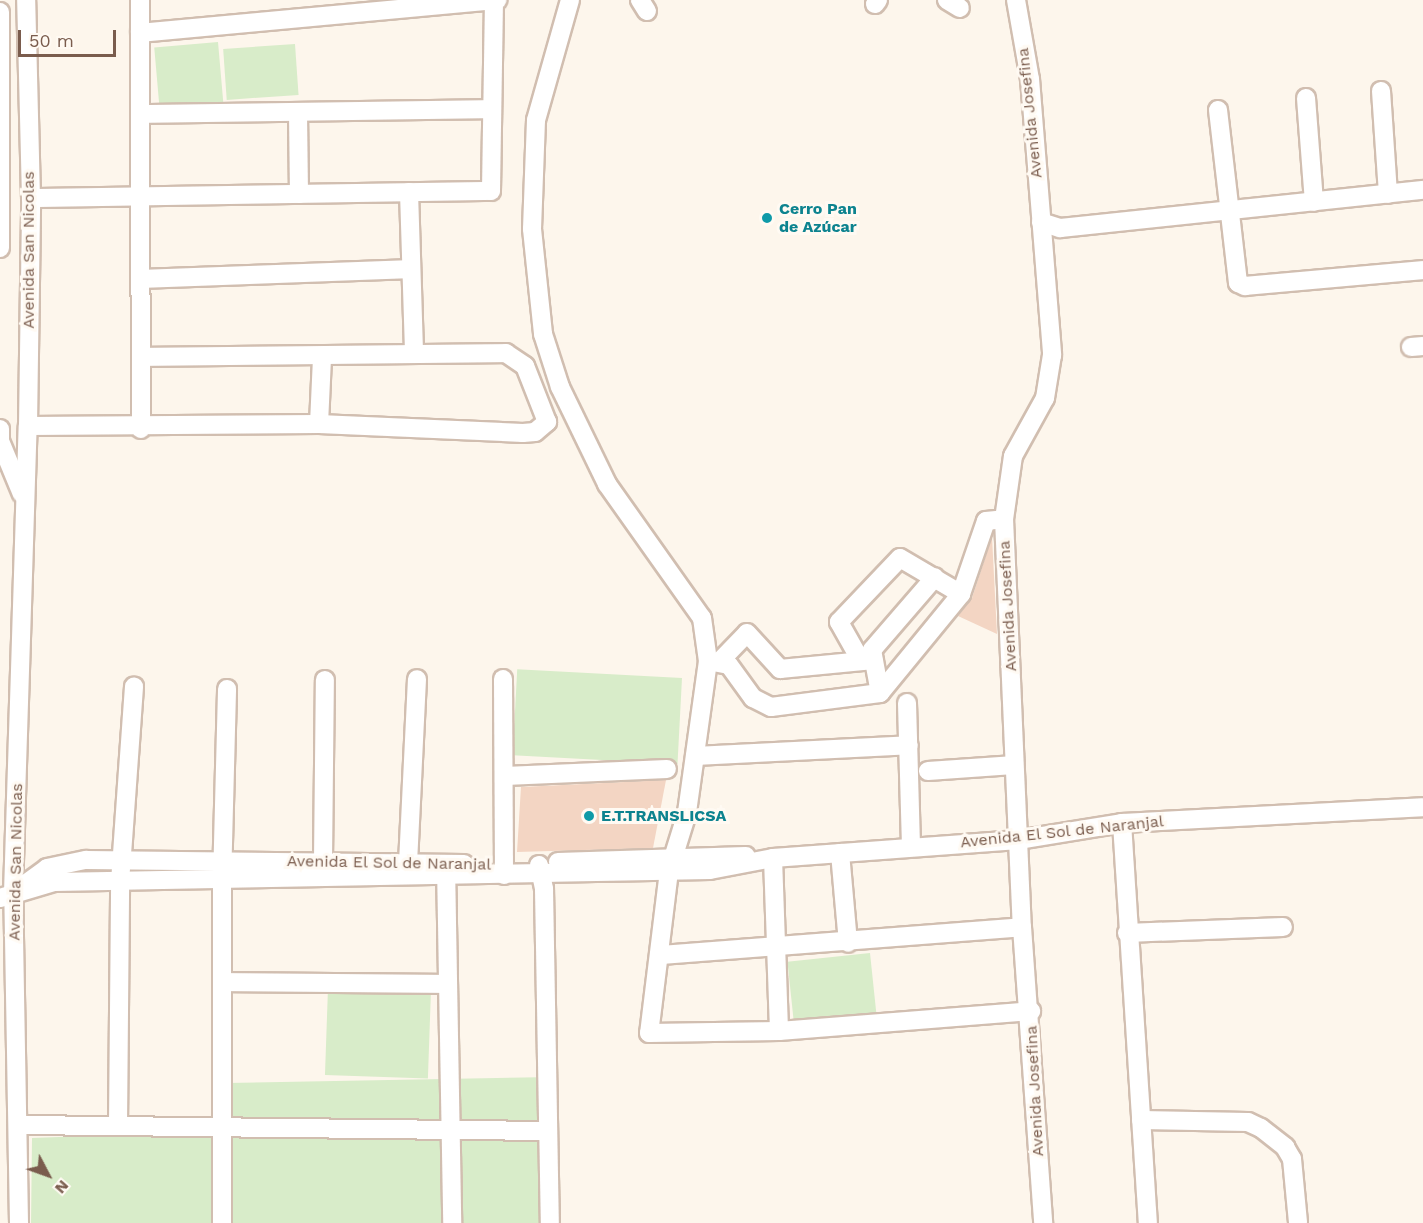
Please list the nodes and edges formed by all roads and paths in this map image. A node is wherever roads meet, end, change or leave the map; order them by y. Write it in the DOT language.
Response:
graph roads {
  1 [pos="26,0"];
  2 [pos="140,0"];
  3 [pos="496,0"];
  4 [pos="570,0"];
  5 [pos="1016,0"];
  6 [pos="0,12"];
  7 [pos="140,33"];
  8 [pos="0,48"];
  9 [pos="1381,91"];
  10 [pos="1306,98"];
  11 [pos="491,109"];
  12 [pos="1218,110"];
  13 [pos="298,113"];
  14 [pos="141,114"];
  15 [pos="1423,190"];
  16 [pos="410,192"];
  17 [pos="299,194"];
  18 [pos="1388,194"];
  19 [pos="141,196"];
  20 [pos="31,198"];
  21 [pos="1314,202"];
  22 [pos="1230,210"];
  23 [pos="1041,222"];
  24 [pos="0,235"];
  25 [pos="0,248"];
  26 [pos="411,268"];
  27 [pos="1423,270"];
  28 [pos="142,279"];
  29 [pos="414,354"];
  30 [pos="143,357"];
  31 [pos="322,357"];
  32 [pos="319,424"];
  33 [pos="28,426"];
  34 [pos="0,429"];
  35 [pos="141,429"];
  36 [pos="25,501"];
  37 [pos="1004,519"];
  38 [pos="935,577"];
  39 [pos="961,594"];
  40 [pos="714,660"];
  41 [pos="867,661"];
  42 [pos="417,679"];
  43 [pos="503,679"];
  44 [pos="325,680"];
  45 [pos="134,687"];
  46 [pos="227,689"];
  47 [pos="880,693"];
  48 [pos="907,703"];
  49 [pos="909,745"];
  50 [pos="695,756"];
  51 [pos="1014,765"];
  52 [pos="667,769"];
  53 [pos="927,771"];
  54 [pos="505,776"];
  55 [pos="1423,807"];
  56 [pos="1122,823"];
  57 [pos="1018,840"];
  58 [pos="911,846"];
  59 [pos="840,853"];
  60 [pos="773,858"];
  61 [pos="323,860"];
  62 [pos="121,861"];
  63 [pos="222,862"];
  64 [pos="408,863"];
  65 [pos="671,864"];
  66 [pos="504,869"];
  67 [pos="539,869"];
  68 [pos="446,871"];
  69 [pos="120,882"];
  70 [pos="222,882"];
  71 [pos="7,895"];
  72 [pos="1022,927"];
  73 [pos="1283,927"];
  74 [pos="1127,933"];
  75 [pos="848,943"];
  76 [pos="774,949"];
  77 [pos="661,955"];
  78 [pos="223,982"];
  79 [pos="446,984"];
  80 [pos="1031,1011"];
  81 [pos="779,1031"];
  82 [pos="1141,1120"];
  83 [pos="20,1125"];
  84 [pos="118,1126"];
  85 [pos="222,1127"];
  86 [pos="450,1129"];
  87 [pos="548,1131"];
  88 [pos="19,1223"];
  89 [pos="222,1223"];
  90 [pos="452,1223"];
  91 [pos="550,1223"];
  92 [pos="1043,1223"];
  93 [pos="1148,1223"];
  94 [pos="1298,1223"];
  1 -- 20 [label="street, Avenida San Nicolas"];
  2 -- 7 [label="street"];
  3 -- 7 [label="street"];
  3 -- 11 [label="street"];
  4 -- 40 [label="street"];
  5 -- 23 [label="street, Avenida Josefina"];
  6 -- 8 [label="street, Avenida San Nicolas"];
  7 -- 14 [label="street"];
  8 -- 24 [label="street, Avenida San Nicolas"];
  9 -- 18 [label="street"];
  10 -- 21 [label="street"];
  11 -- 13 [label="street"];
  11 -- 16 [label="street"];
  12 -- 22 [label="street"];
  13 -- 14 [label="street"];
  13 -- 17 [label="street"];
  14 -- 19 [label="street"];
  15 -- 18 [label="street"];
  16 -- 17 [label="street"];
  16 -- 26 [label="street"];
  17 -- 19 [label="street"];
  18 -- 21 [label="street"];
  19 -- 20 [label="street"];
  19 -- 28 [label="street"];
  20 -- 33 [label="street, Avenida San Nicolas"];
  21 -- 22 [label="street"];
  22 -- 23 [label="street"];
  22 -- 27 [label="street"];
  23 -- 37 [label="street, Avenida Josefina"];
  24 -- 25 [label="street, Avenida San Nicolas"];
  26 -- 28 [label="street"];
  26 -- 29 [label="street"];
  28 -- 30 [label="street"];
  29 -- 31 [label="street"];
  29 -- 32 [label="street"];
  30 -- 31 [label="street"];
  30 -- 35 [label="street"];
  31 -- 32 [label="street"];
  32 -- 35 [label="street"];
  33 -- 35 [label="street"];
  33 -- 36 [label="street, Avenida San Nicolas"];
  34 -- 36 [label="street, Avenida San Nicolas"];
  36 -- 71 [label="street, Avenida San Nicolas"];
  37 -- 39 [label="street"];
  37 -- 51 [label="street, Avenida Josefina"];
  38 -- 39 [label="street"];
  38 -- 41 [label="street"];
  38 -- 41 [label="street"];
  39 -- 47 [label="street"];
  40 -- 41 [label="street"];
  40 -- 47 [label="street"];
  40 -- 50 [label="street"];
  41 -- 47 [label="street"];
  42 -- 64 [label="street"];
  43 -- 54 [label="street"];
  44 -- 61 [label="street"];
  45 -- 62 [label="street"];
  46 -- 63 [label="street"];
  48 -- 49 [label="street"];
  49 -- 50 [label="street"];
  49 -- 58 [label="street"];
  50 -- 65 [label="street"];
  51 -- 53 [label="street"];
  51 -- 57 [label="street, Avenida Josefina"];
  52 -- 54 [label="street"];
  54 -- 66 [label="street"];
  55 -- 56 [label="street, Avenida El Sol de Naranjal"];
  56 -- 57 [label="street, Avenida El Sol de Naranjal"];
  56 -- 74 [label="street"];
  57 -- 58 [label="street, Avenida El Sol de Naranjal"];
  57 -- 72 [label="street, Avenida Josefina"];
  58 -- 59 [label="street, Avenida El Sol de Naranjal"];
  59 -- 60 [label="street, Avenida El Sol de Naranjal"];
  59 -- 75 [label="street"];
  60 -- 65 [label="street, Avenida El Sol de Naranjal"];
  60 -- 76 [label="street"];
  61 -- 63 [label="street, Avenida El Sol de Naranjal"];
  61 -- 64 [label="street, Avenida El Sol de Naranjal"];
  62 -- 63 [label="street, Avenida El Sol de Naranjal"];
  62 -- 69 [label="street"];
  62 -- 71 [label="street, Avenida El Sol de Naranjal"];
  63 -- 70 [label="street"];
  64 -- 68 [label="street, Avenida El Sol de Naranjal"];
  65 -- 67 [label="street, Avenida El Sol de Naranjal"];
  65 -- 77 [label="street"];
  66 -- 67 [label="street, Avenida El Sol de Naranjal"];
  66 -- 68 [label="street, Avenida El Sol de Naranjal"];
  67 -- 87 [label="street"];
  68 -- 70 [label="street, Avenida El Sol de Naranjal"];
  68 -- 79 [label="street"];
  69 -- 70 [label="street, Avenida El Sol de Naranjal"];
  69 -- 71 [label="street, Avenida El Sol de Naranjal"];
  69 -- 84 [label="street"];
  70 -- 78 [label="street"];
  71 -- 83 [label="street, Avenida San Nicolas"];
  72 -- 75 [label="street"];
  72 -- 80 [label="street, Avenida Josefina"];
  73 -- 74 [label="street"];
  74 -- 82 [label="street"];
  75 -- 76 [label="street"];
  76 -- 77 [label="street"];
  76 -- 81 [label="street"];
  77 -- 81 [label="street"];
  78 -- 79 [label="street"];
  78 -- 85 [label="street"];
  79 -- 86 [label="street"];
  80 -- 81 [label="street"];
  80 -- 92 [label="street, Avenida Josefina"];
  82 -- 93 [label="street"];
  82 -- 94 [label="street"];
  83 -- 84 [label="street"];
  83 -- 88 [label="street, Avenida San Nicolas"];
  84 -- 85 [label="street"];
  85 -- 86 [label="street"];
  85 -- 89 [label="street"];
  86 -- 87 [label="street"];
  86 -- 90 [label="street"];
  87 -- 91 [label="street"];
}
